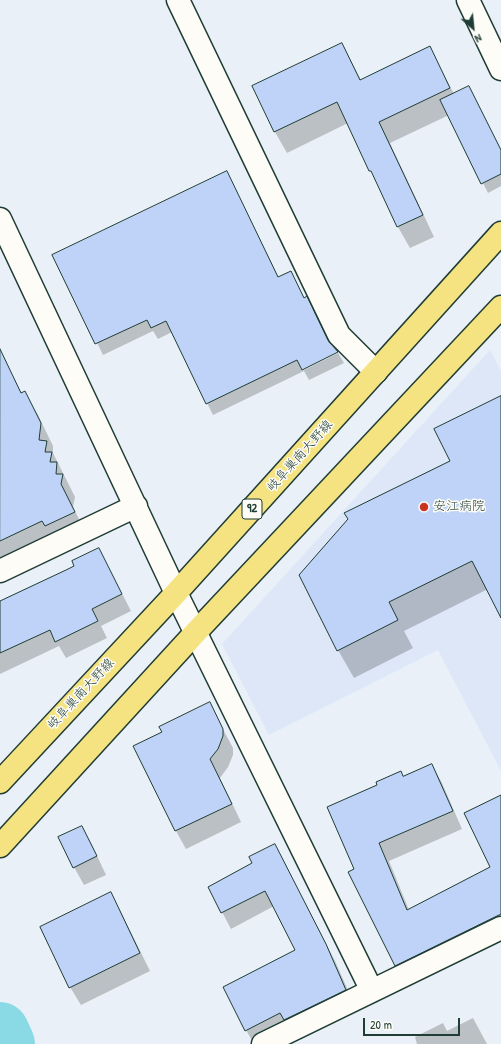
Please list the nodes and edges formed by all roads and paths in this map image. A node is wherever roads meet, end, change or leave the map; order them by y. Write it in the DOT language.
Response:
graph roads {
  1 [pos="178,0"];
  2 [pos="468,0"];
  3 [pos="501,69"];
  4 [pos="0,219"];
  5 [pos="501,233"];
  6 [pos="501,306"];
  7 [pos="376,372"];
  8 [pos="136,506"];
  9 [pos="0,571"];
  10 [pos="176,593"];
  11 [pos="196,632"];
  12 [pos="0,782"];
  13 [pos="0,846"];
  14 [pos="501,928"];
  15 [pos="372,991"];
  16 [pos="263,1044"];
  1 -- 7 [label="street"];
  2 -- 3 [label="street"];
  4 -- 8 [label="street"];
  5 -- 7 [label="main road, 岐阜巣南大野線 / 92"];
  6 -- 11 [label="main road"];
  7 -- 10 [label="main road, 岐阜巣南大野線 / 92"];
  8 -- 9 [label="street"];
  8 -- 10 [label="street"];
  10 -- 11 [label="street"];
  10 -- 12 [label="main road, 岐阜巣南大野線 / 92"];
  11 -- 13 [label="main road"];
  11 -- 15 [label="street"];
  14 -- 15 [label="street"];
  15 -- 16 [label="street"];
}
